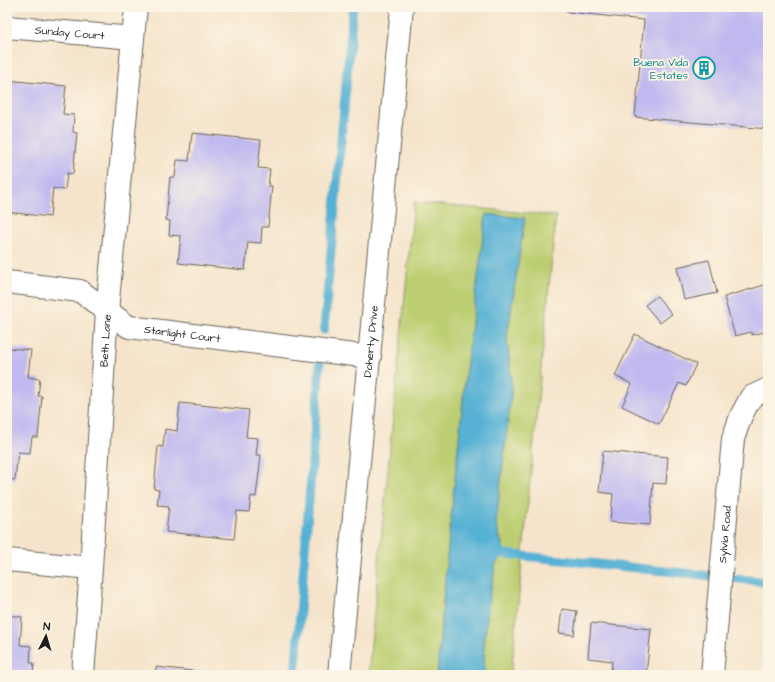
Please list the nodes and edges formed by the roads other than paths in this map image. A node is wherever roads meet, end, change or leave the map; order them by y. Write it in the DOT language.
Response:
graph roads {
  1 [pos="136,7"];
  2 [pos="402,7"];
  3 [pos="7,27"];
  4 [pos="133,38"];
  5 [pos="7,282"];
  6 [pos="107,311"];
  7 [pos="370,357"];
  8 [pos="760,393"];
  9 [pos="7,560"];
  10 [pos="91,568"];
  11 [pos="83,675"];
  12 [pos="339,675"];
  13 [pos="712,675"];
  1 -- 4 [label="street, Beth Lane"];
  2 -- 7 [label="street, Doherty Drive"];
  3 -- 4 [label="street, Sunday Court"];
  4 -- 6 [label="street, Beth Lane"];
  5 -- 6 [label="street, Starlight Court"];
  6 -- 7 [label="street, Starlight Court"];
  6 -- 10 [label="street, Beth Lane"];
  7 -- 12 [label="street, Doherty Drive"];
  8 -- 13 [label="street, Sylvia Road"];
  9 -- 10 [label="street"];
  10 -- 11 [label="street, Beth Lane"];
}
